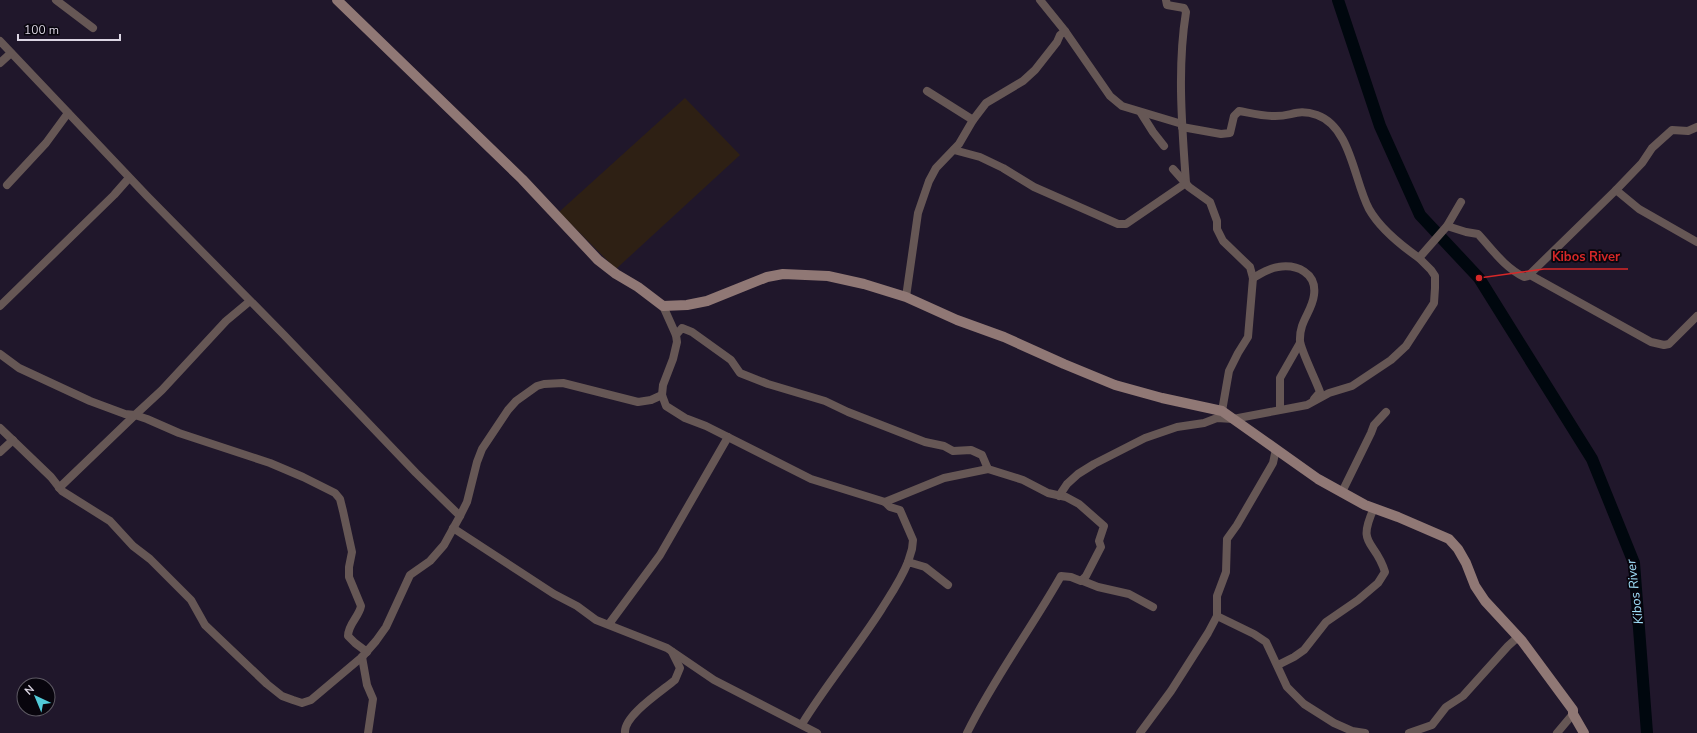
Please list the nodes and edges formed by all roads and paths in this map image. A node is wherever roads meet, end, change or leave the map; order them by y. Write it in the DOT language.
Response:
graph roads {
  1 [pos="56,0"];
  2 [pos="337,0"];
  3 [pos="1040,0"];
  4 [pos="1166,0"];
  5 [pos="93,28"];
  6 [pos="1065,31"];
  7 [pos="0,41"];
  8 [pos="11,53"];
  9 [pos="0,63"];
  10 [pos="927,91"];
  11 [pos="68,113"];
  12 [pos="1141,113"];
  13 [pos="973,120"];
  14 [pos="1182,126"];
  15 [pos="1697,127"];
  16 [pos="1164,146"];
  17 [pos="954,150"];
  18 [pos="1173,169"];
  19 [pos="129,178"];
  20 [pos="1186,183"];
  21 [pos="7,185"];
  22 [pos="1616,190"];
  23 [pos="1461,202"];
  24 [pos="1445,228"];
  25 [pos="1697,242"];
  26 [pos="1419,258"];
  27 [pos="1530,275"];
  28 [pos="1253,278"];
  29 [pos="906,297"];
  30 [pos="250,302"];
  31 [pos="0,306"];
  32 [pos="664,306"];
  33 [pos="1697,316"];
  34 [pos="676,336"];
  35 [pos="1300,343"];
  36 [pos="0,354"];
  37 [pos="662,395"];
  38 [pos="1312,402"];
  39 [pos="1280,409"];
  40 [pos="1222,411"];
  41 [pos="1386,412"];
  42 [pos="135,415"];
  43 [pos="1233,419"];
  44 [pos="0,428"];
  45 [pos="728,437"];
  46 [pos="13,440"];
  47 [pos="1276,449"];
  48 [pos="0,452"];
  49 [pos="988,469"];
  50 [pos="60,488"];
  51 [pos="1342,492"];
  52 [pos="1059,496"];
  53 [pos="885,502"];
  54 [pos="1374,508"];
  55 [pos="460,516"];
  56 [pos="453,528"];
  57 [pos="908,562"];
  58 [pos="1083,581"];
  59 [pos="948,585"];
  60 [pos="1153,607"];
  61 [pos="1217,616"];
  62 [pos="609,624"];
  63 [pos="1518,637"];
  64 [pos="670,650"];
  65 [pos="364,654"];
  66 [pos="1278,665"];
  67 [pos="1573,714"];
  68 [pos="802,724"];
  69 [pos="371,732"];
  70 [pos="625,733"];
  71 [pos="817,733"];
  72 [pos="967,733"];
  73 [pos="1140,733"];
  74 [pos="1364,733"];
  75 [pos="1409,733"];
  76 [pos="1557,733"];
  77 [pos="1584,733"];
  1 -- 5 [label="street"];
  2 -- 32 [label="main road"];
  3 -- 6 [label="street"];
  4 -- 14 [label="street"];
  6 -- 12 [label="street"];
  6 -- 13 [label="street"];
  7 -- 8 [label="street"];
  8 -- 9 [label="street"];
  8 -- 11 [label="street"];
  10 -- 13 [label="street"];
  11 -- 19 [label="street"];
  11 -- 21 [label="street"];
  12 -- 14 [label="street"];
  12 -- 16 [label="street"];
  13 -- 17 [label="street"];
  14 -- 20 [label="street"];
  14 -- 26 [label="street"];
  15 -- 22 [label="street"];
  17 -- 20 [label="street"];
  17 -- 29 [label="street"];
  18 -- 20 [label="street"];
  19 -- 30 [label="street"];
  19 -- 31 [label="street"];
  20 -- 28 [label="street"];
  22 -- 25 [label="street"];
  22 -- 27 [label="street"];
  23 -- 24 [label="street"];
  24 -- 26 [label="street"];
  24 -- 27 [label="street"];
  26 -- 38 [label="street"];
  27 -- 33 [label="street"];
  28 -- 35 [label="street"];
  28 -- 40 [label="street"];
  29 -- 32 [label="main road"];
  29 -- 40 [label="main road"];
  30 -- 42 [label="street"];
  30 -- 55 [label="street"];
  32 -- 34 [label="street"];
  34 -- 37 [label="street"];
  34 -- 49 [label="street"];
  35 -- 38 [label="street"];
  35 -- 39 [label="street"];
  36 -- 42 [label="street"];
  37 -- 45 [label="street"];
  37 -- 55 [label="street"];
  38 -- 39 [label="street"];
  39 -- 43 [label="street"];
  40 -- 43 [label="main road"];
  41 -- 51 [label="street"];
  42 -- 50 [label="street"];
  42 -- 65 [label="street"];
  43 -- 47 [label="main road"];
  43 -- 52 [label="street"];
  44 -- 46 [label="street"];
  45 -- 53 [label="street"];
  45 -- 62 [label="street"];
  46 -- 48 [label="street"];
  46 -- 50 [label="street"];
  47 -- 51 [label="main road"];
  47 -- 61 [label="street"];
  49 -- 52 [label="street"];
  49 -- 53 [label="street"];
  50 -- 65 [label="street"];
  51 -- 54 [label="main road"];
  52 -- 58 [label="street"];
  53 -- 57 [label="street"];
  54 -- 63 [label="main road"];
  54 -- 66 [label="street"];
  55 -- 56 [label="street"];
  56 -- 62 [label="street"];
  56 -- 65 [label="street"];
  57 -- 59 [label="street"];
  57 -- 68 [label="street"];
  58 -- 60 [label="street"];
  58 -- 72 [label="street"];
  61 -- 66 [label="street"];
  61 -- 73 [label="street"];
  62 -- 64 [label="street"];
  63 -- 67 [label="main road"];
  63 -- 75 [label="street"];
  64 -- 68 [label="street"];
  64 -- 70 [label="street"];
  65 -- 69 [label="street"];
  66 -- 74 [label="street"];
  67 -- 76 [label="street"];
  67 -- 77 [label="main road"];
  68 -- 71 [label="street"];
}
